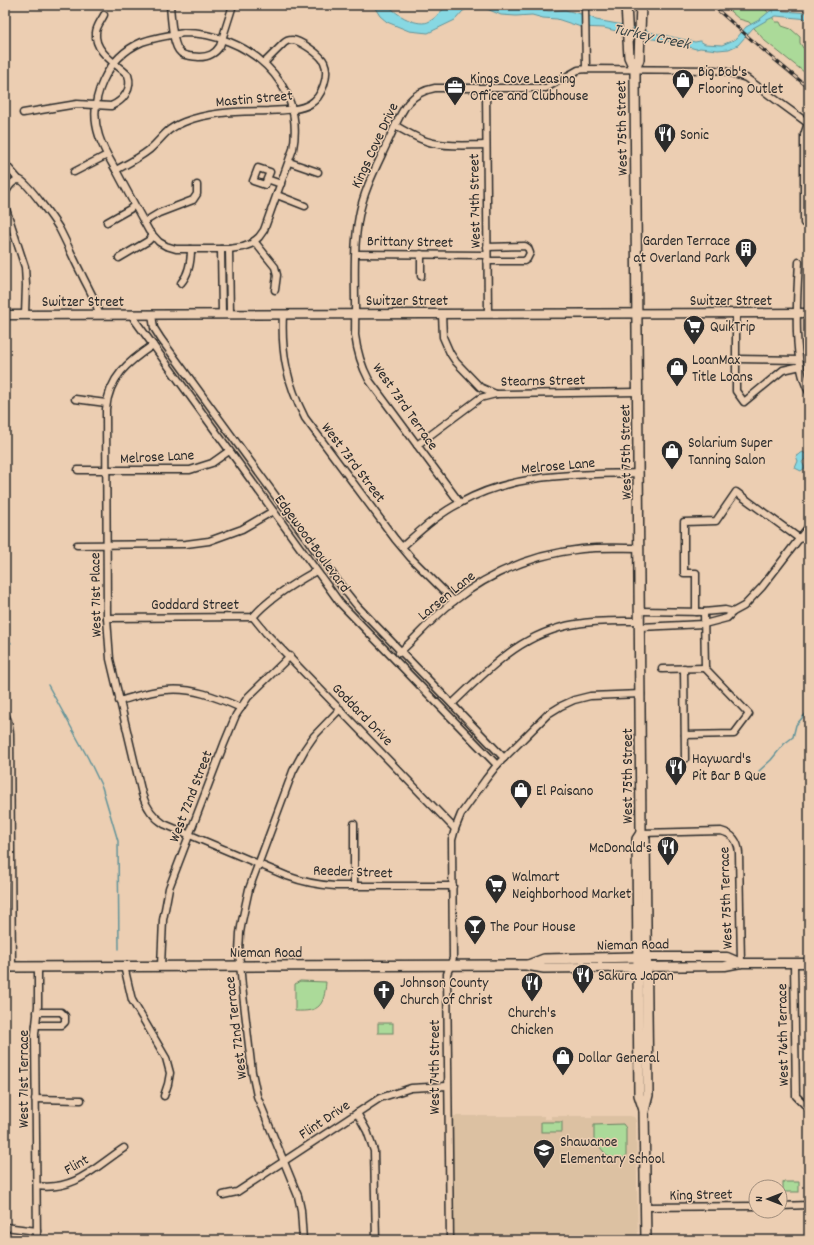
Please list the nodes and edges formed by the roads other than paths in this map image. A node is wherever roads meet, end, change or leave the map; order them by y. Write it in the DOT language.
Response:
graph roads {
  1 [pos="170,5"];
  2 [pos="233,5"];
  3 [pos="626,5"];
  4 [pos="641,5"];
  5 [pos="585,8"];
  6 [pos="104,15"];
  7 [pos="174,35"];
  8 [pos="222,39"];
  9 [pos="115,63"];
  10 [pos="264,63"];
  11 [pos="586,68"];
  12 [pos="635,70"];
  13 [pos="486,88"];
  14 [pos="96,105"];
  15 [pos="293,108"];
  16 [pos="23,113"];
  17 [pos="808,123"];
  18 [pos="396,126"];
  19 [pos="486,145"];
  20 [pos="107,155"];
  21 [pos="289,162"];
  22 [pos="5,164"];
  23 [pos="116,170"];
  24 [pos="74,172"];
  25 [pos="318,172"];
  26 [pos="267,179"];
  27 [pos="19,180"];
  28 [pos="281,184"];
  29 [pos="197,185"];
  30 [pos="5,194"];
  31 [pos="277,195"];
  32 [pos="134,205"];
  33 [pos="5,206"];
  34 [pos="305,206"];
  35 [pos="107,222"];
  36 [pos="144,222"];
  37 [pos="804,223"];
  38 [pos="153,236"];
  39 [pos="254,241"];
  40 [pos="487,247"];
  41 [pos="191,249"];
  42 [pos="221,249"];
  43 [pos="229,249"];
  44 [pos="356,254"];
  45 [pos="421,254"];
  46 [pos="119,258"];
  47 [pos="487,258"];
  48 [pos="800,262"];
  49 [pos="421,276"];
  50 [pos="181,284"];
  51 [pos="275,290"];
  52 [pos="798,313"];
  53 [pos="809,313"];
  54 [pos="226,314"];
  55 [pos="283,314"];
  56 [pos="356,314"];
  57 [pos="442,314"];
  58 [pos="488,314"];
  59 [pos="637,314"];
  60 [pos="736,314"];
  61 [pos="5,315"];
  62 [pos="25,315"];
  63 [pos="99,315"];
  64 [pos="134,315"];
  65 [pos="152,315"];
  66 [pos="153,345"];
  67 [pos="737,359"];
  68 [pos="800,363"];
  69 [pos="638,392"];
  70 [pos="809,392"];
  71 [pos="496,394"];
  72 [pos="75,399"];
  73 [pos="106,403"];
  74 [pos="417,445"];
  75 [pos="230,451"];
  76 [pos="78,470"];
  77 [pos="106,471"];
  78 [pos="639,473"];
  79 [pos="460,503"];
  80 [pos="273,511"];
  81 [pos="809,526"];
  82 [pos="800,539"];
  83 [pos="77,545"];
  84 [pos="107,545"];
  85 [pos="402,547"];
  86 [pos="640,548"];
  87 [pos="316,571"];
  88 [pos="454,601"];
  89 [pos="640,611"];
  90 [pos="696,612"];
  91 [pos="704,612"];
  92 [pos="732,612"];
  93 [pos="253,617"];
  94 [pos="107,618"];
  95 [pos="640,624"];
  96 [pos="704,624"];
  97 [pos="401,651"];
  98 [pos="290,656"];
  99 [pos="393,658"];
  100 [pos="684,668"];
  101 [pos="705,668"];
  102 [pos="662,669"];
  103 [pos="641,694"];
  104 [pos="119,700"];
  105 [pos="452,704"];
  106 [pos="241,708"];
  107 [pos="340,709"];
  108 [pos="5,714"];
  109 [pos="685,735"];
  110 [pos="504,758"];
  111 [pos="685,759"];
  112 [pos="497,765"];
  113 [pos="354,824"];
  114 [pos="455,829"];
  115 [pos="641,833"];
  116 [pos="189,835"];
  117 [pos="258,864"];
  118 [pos="354,886"];
  119 [pos="453,886"];
  120 [pos="637,962"];
  121 [pos="647,962"];
  122 [pos="741,963"];
  123 [pos="794,963"];
  124 [pos="809,963"];
  125 [pos="124,966"];
  126 [pos="161,966"];
  127 [pos="240,966"];
  128 [pos="450,966"];
  129 [pos="8,967"];
  130 [pos="38,967"];
  131 [pos="809,967"];
  132 [pos="37,1012"];
  133 [pos="36,1025"];
  134 [pos="448,1086"];
  135 [pos="164,1096"];
  136 [pos="35,1098"];
  137 [pos="809,1098"];
  138 [pos="81,1100"];
  139 [pos="804,1103"];
  140 [pos="809,1109"];
  141 [pos="644,1111"];
  142 [pos="357,1113"];
  143 [pos="124,1148"];
  144 [pos="284,1161"];
  145 [pos="37,1186"];
  146 [pos="224,1195"];
  147 [pos="809,1205"];
  148 [pos="748,1206"];
  149 [pos="788,1206"];
  150 [pos="645,1207"];
  151 [pos="5,1227"];
  152 [pos="37,1231"];
  153 [pos="37,1240"];
  154 [pos="303,1240"];
  155 [pos="376,1240"];
  156 [pos="450,1240"];
  157 [pos="646,1240"];
  1 -- 7 [label="street"];
  2 -- 8 [label="street"];
  3 -- 12 [label="main road, West 75th Street"];
  4 -- 12 [label="main road, West 75th Street"];
  5 -- 11 [label="street"];
  6 -- 9 [label="street"];
  7 -- 8 [label="street"];
  7 -- 8 [label="street"];
  7 -- 9 [label="street"];
  8 -- 10 [label="street"];
  9 -- 14 [label="street"];
  9 -- 14 [label="street"];
  10 -- 15 [label="street"];
  10 -- 15 [label="street, Mastin Street"];
  11 -- 12 [label="street, Kings Cove Drive"];
  11 -- 13 [label="street, Kings Cove Drive"];
  12 -- 17 [label="street, Kings Cove Drive"];
  12 -- 59 [label="main road, West 75th Street"];
  13 -- 18 [label="street, Kings Cove Drive"];
  13 -- 19 [label="street, West 74th Street"];
  14 -- 16 [label="street"];
  14 -- 20 [label="street"];
  15 -- 21 [label="street"];
  15 -- 23 [label="street, Mastin Street"];
  17 -- 37 [label="street"];
  18 -- 19 [label="street"];
  18 -- 44 [label="street, Kings Cove Drive"];
  19 -- 40 [label="street, West 74th Street"];
  20 -- 23 [label="street"];
  20 -- 24 [label="street"];
  21 -- 25 [label="street"];
  21 -- 28 [label="street"];
  22 -- 27 [label="street"];
  23 -- 32 [label="street"];
  26 -- 28 [label="street"];
  27 -- 30 [label="street"];
  27 -- 63 [label="street"];
  28 -- 31 [label="street"];
  29 -- 36 [label="street"];
  31 -- 34 [label="street"];
  31 -- 39 [label="street"];
  32 -- 35 [label="street"];
  32 -- 36 [label="street"];
  33 -- 62 [label="street"];
  36 -- 38 [label="street"];
  38 -- 41 [label="street"];
  38 -- 46 [label="street"];
  39 -- 43 [label="street"];
  39 -- 51 [label="street"];
  40 -- 47 [label="street, West 74th Street"];
  40 -- 47 [label="street, Brittany Street"];
  41 -- 42 [label="street"];
  41 -- 50 [label="street"];
  42 -- 43 [label="street"];
  42 -- 54 [label="street"];
  43 -- 54 [label="street"];
  44 -- 45 [label="street, Brittany Street"];
  44 -- 56 [label="street, Kings Cove Drive"];
  45 -- 47 [label="street, Brittany Street"];
  45 -- 49 [label="street"];
  47 -- 58 [label="street, West 74th Street"];
  48 -- 52 [label="street"];
  52 -- 53 [label="street, Switzer Street"];
  52 -- 60 [label="street, Switzer Street"];
  52 -- 68 [label="street"];
  54 -- 55 [label="street, Switzer Street"];
  54 -- 65 [label="street, Switzer Street"];
  55 -- 56 [label="street, Switzer Street"];
  55 -- 85 [label="street, West 73rd Street"];
  56 -- 57 [label="street, Switzer Street"];
  56 -- 74 [label="street, West 73rd Terrace"];
  57 -- 58 [label="street, Switzer Street"];
  57 -- 71 [label="street"];
  58 -- 59 [label="street, Switzer Street"];
  59 -- 60 [label="street, Switzer Street"];
  59 -- 69 [label="main road, West 75th Street"];
  60 -- 67 [label="street"];
  61 -- 62 [label="street, Switzer Street"];
  62 -- 63 [label="street, Switzer Street"];
  63 -- 64 [label="street, Switzer Street"];
  64 -- 65 [label="street, Switzer Street"];
  64 -- 66 [label="street, Edgewood Boulevard"];
  65 -- 97 [label="street, Edgewood Boulevard"];
  66 -- 73 [label="street, West 71st Place"];
  66 -- 75 [label="street, Edgewood Boulevard"];
  67 -- 68 [label="street"];
  67 -- 68 [label="street"];
  68 -- 70 [label="street"];
  69 -- 71 [label="street, Stearns Street"];
  69 -- 78 [label="main road, West 75th Street"];
  71 -- 74 [label="street, Stearns Street"];
  72 -- 73 [label="street"];
  73 -- 77 [label="street, West 71st Place"];
  74 -- 79 [label="street, West 73rd Terrace"];
  75 -- 77 [label="street, Melrose Lane"];
  75 -- 80 [label="street, Edgewood Boulevard"];
  76 -- 77 [label="street, Melrose Lane"];
  77 -- 84 [label="street, West 71st Place"];
  78 -- 79 [label="street, Melrose Lane"];
  78 -- 86 [label="main road, West 75th Street"];
  79 -- 85 [label="street, Melrose Lane"];
  80 -- 84 [label="street"];
  80 -- 87 [label="street, Edgewood Boulevard"];
  81 -- 82 [label="street"];
  82 -- 90 [label="street"];
  82 -- 92 [label="street"];
  83 -- 84 [label="street"];
  84 -- 94 [label="street, West 71st Place"];
  85 -- 88 [label="street, West 73rd Street"];
  86 -- 88 [label="street, Larsen Lane"];
  86 -- 89 [label="main road, West 75th Street"];
  87 -- 93 [label="street, Goddard Street"];
  87 -- 99 [label="street, Edgewood Boulevard"];
  88 -- 97 [label="street, Larsen Lane"];
  89 -- 90 [label="street"];
  89 -- 95 [label="main road, West 75th Street"];
  90 -- 91 [label="street"];
  91 -- 92 [label="street"];
  91 -- 96 [label="street"];
  92 -- 96 [label="street"];
  93 -- 94 [label="street, Goddard Street"];
  93 -- 98 [label="street, Goddard Drive"];
  94 -- 104 [label="street, West 71st Place"];
  95 -- 96 [label="street"];
  95 -- 103 [label="main road, West 75th Street"];
  95 -- 105 [label="street"];
  96 -- 101 [label="street"];
  97 -- 99 [label="street, Larsen Lane"];
  97 -- 105 [label="street, Edgewood Boulevard"];
  98 -- 106 [label="street, West 72nd Street"];
  98 -- 107 [label="street, Goddard Drive"];
  99 -- 112 [label="street, Edgewood Boulevard"];
  100 -- 101 [label="street"];
  100 -- 102 [label="street"];
  100 -- 109 [label="street"];
  101 -- 109 [label="street"];
  103 -- 110 [label="street, West 74th Street"];
  103 -- 115 [label="main road, West 75th Street"];
  104 -- 106 [label="street"];
  104 -- 116 [label="street, West 71st Place"];
  105 -- 110 [label="street, Edgewood Boulevard"];
  106 -- 116 [label="street, West 72nd Street"];
  107 -- 114 [label="street, Goddard Drive"];
  107 -- 117 [label="street, West 72nd Terrace"];
  108 -- 129 [label="street"];
  109 -- 111 [label="street"];
  110 -- 112 [label="street, West 74th Street"];
  112 -- 114 [label="street, West 74th Street"];
  113 -- 118 [label="street"];
  114 -- 119 [label="street, West 74th Street"];
  115 -- 120 [label="main road, West 75th Street"];
  115 -- 121 [label="main road, West 75th Street"];
  115 -- 122 [label="street, West 75th Terrace"];
  116 -- 117 [label="street, Reeder Street"];
  116 -- 126 [label="street, West 72nd Street"];
  117 -- 118 [label="street, Reeder Street"];
  117 -- 127 [label="street, West 72nd Terrace"];
  118 -- 119 [label="street, Reeder Street"];
  119 -- 128 [label="street, West 74th Street"];
  120 -- 121 [label="street, Nieman Road"];
  120 -- 128 [label="main road, Nieman Road"];
  120 -- 141 [label="main road, West 75th Street"];
  121 -- 122 [label="street, Nieman Road"];
  121 -- 141 [label="main road, West 75th Street"];
  122 -- 123 [label="street, Nieman Road"];
  123 -- 124 [label="street, Nieman Road"];
  123 -- 139 [label="street, West 76th Terrace"];
  124 -- 131 [label="street"];
  125 -- 126 [label="main road, Nieman Road"];
  125 -- 130 [label="main road, Nieman Road"];
  125 -- 135 [label="street"];
  126 -- 127 [label="main road, Nieman Road"];
  127 -- 128 [label="main road, Nieman Road"];
  127 -- 144 [label="street, West 72nd Terrace"];
  128 -- 134 [label="street, West 74th Street"];
  129 -- 130 [label="main road, Nieman Road"];
  130 -- 132 [label="street, West 71st Terrace"];
  132 -- 133 [label="street, West 71st Terrace"];
  132 -- 133 [label="street"];
  133 -- 136 [label="street, West 71st Terrace"];
  134 -- 142 [label="street, Flint Drive"];
  134 -- 156 [label="street, West 74th Street"];
  136 -- 138 [label="street"];
  136 -- 145 [label="street, West 71st Terrace"];
  137 -- 139 [label="street, West 76th Terrace"];
  139 -- 140 [label="street, West 76th Terrace"];
  141 -- 150 [label="main road, West 75th Street"];
  142 -- 144 [label="street, Flint Drive"];
  142 -- 155 [label="street"];
  143 -- 145 [label="street, Flint"];
  144 -- 146 [label="street, Flint Drive"];
  144 -- 154 [label="street, West 72nd Terrace"];
  145 -- 152 [label="street, West 71st Terrace"];
  147 -- 149 [label="street"];
  148 -- 150 [label="street, King Street"];
  150 -- 157 [label="main road, West 75th Street"];
  151 -- 152 [label="street"];
  152 -- 153 [label="street, West 71st Terrace"];
}
